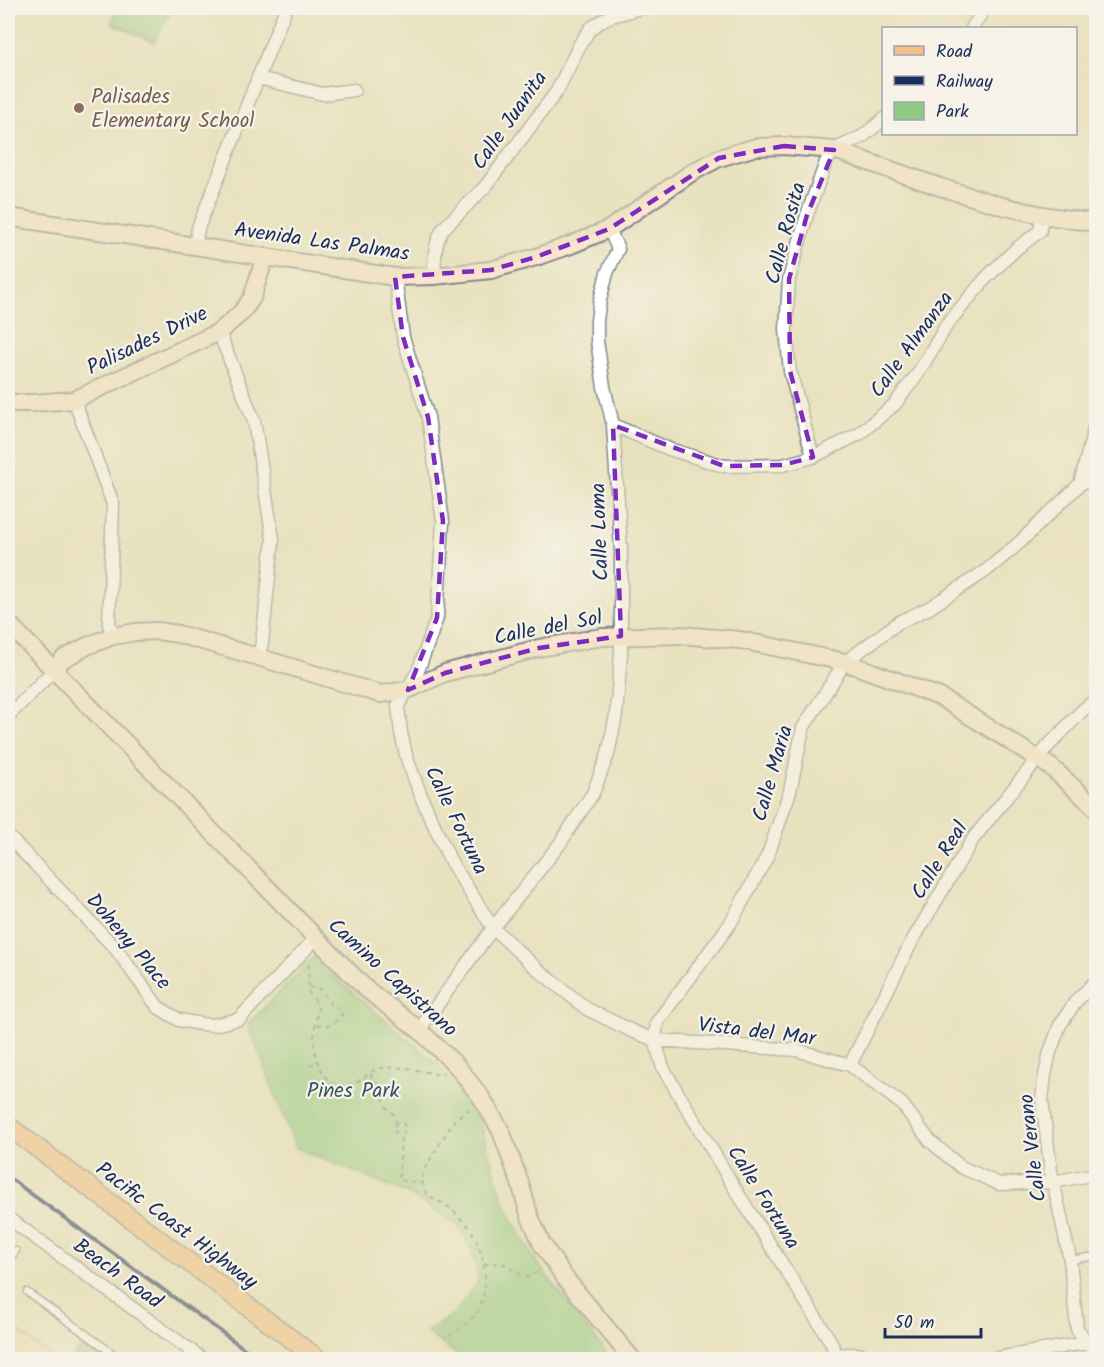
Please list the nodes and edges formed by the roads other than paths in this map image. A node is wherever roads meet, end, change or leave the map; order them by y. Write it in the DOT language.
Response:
graph roads {
  1 [pos="286,8"];
  2 [pos="640,8"];
  3 [pos="985,8"];
  4 [pos="973,27"];
  5 [pos="258,78"];
  6 [pos="354,90"];
  7 [pos="882,121"];
  8 [pos="834,150"];
  9 [pos="1042,215"];
  10 [pos="8,218"];
  11 [pos="1096,223"];
  12 [pos="609,229"];
  13 [pos="195,246"];
  14 [pos="265,257"];
  15 [pos="434,276"];
  16 [pos="395,277"];
  17 [pos="219,332"];
  18 [pos="74,400"];
  19 [pos="8,403"];
  20 [pos="1096,421"];
  21 [pos="613,425"];
  22 [pos="813,458"];
  23 [pos="1096,477"];
  24 [pos="1080,484"];
  25 [pos="8,623"];
  26 [pos="113,636"];
  27 [pos="621,636"];
  28 [pos="258,657"];
  29 [pos="845,663"];
  30 [pos="54,670"];
  31 [pos="408,690"];
  32 [pos="1096,699"];
  33 [pos="8,716"];
  34 [pos="1038,758"];
  35 [pos="1096,808"];
  36 [pos="8,836"];
  37 [pos="493,928"];
  38 [pos="320,942"];
  39 [pos="1096,981"];
  40 [pos="419,1030"];
  41 [pos="655,1040"];
  42 [pos="850,1065"];
  43 [pos="8,1126"];
  44 [pos="1096,1174"];
  45 [pos="1053,1182"];
  46 [pos="8,1218"];
  47 [pos="16,1251"];
  48 [pos="1096,1256"];
  49 [pos="8,1260"];
  50 [pos="1070,1260"];
  51 [pos="27,1292"];
  52 [pos="1092,1342"];
  53 [pos="1096,1354"];
  54 [pos="836,1357"];
  55 [pos="122,1359"];
  56 [pos="204,1359"];
  57 [pos="319,1359"];
  58 [pos="633,1359"];
  59 [pos="874,1359"];
  60 [pos="986,1359"];
  1 -- 5 [label="street"];
  2 -- 15 [label="street, Calle Juanita"];
  3 -- 4 [label="street"];
  5 -- 6 [label="street"];
  5 -- 13 [label="street"];
  7 -- 8 [label="street"];
  8 -- 9 [label="street, Avenida Las Palmas"];
  8 -- 12 [label="street, Avenida Las Palmas"];
  8 -- 22 [label="street, Calle Rosita"];
  9 -- 11 [label="street, Avenida Las Palmas"];
  9 -- 22 [label="street, Calle Almanza"];
  10 -- 13 [label="street, Avenida Las Palmas"];
  12 -- 15 [label="street, Avenida Las Palmas"];
  12 -- 21 [label="street, Calle Loma"];
  13 -- 14 [label="street, Avenida Las Palmas"];
  14 -- 16 [label="street, Avenida Las Palmas"];
  14 -- 17 [label="street, Palisades Drive"];
  15 -- 16 [label="street, Avenida Las Palmas"];
  16 -- 31 [label="street, Calle Fortuna"];
  17 -- 18 [label="street, Palisades Drive"];
  17 -- 28 [label="street"];
  18 -- 19 [label="street, Palisades Drive"];
  18 -- 26 [label="street"];
  20 -- 24 [label="street"];
  21 -- 22 [label="street, Calle Almanza"];
  21 -- 27 [label="street, Calle Loma"];
  23 -- 24 [label="street, Calle Maria"];
  24 -- 29 [label="street, Calle Maria"];
  25 -- 30 [label="street, Camino Capistrano"];
  26 -- 28 [label="street, Calle del Sol"];
  26 -- 30 [label="street, Calle del Sol"];
  27 -- 29 [label="street, Calle del Sol"];
  27 -- 31 [label="street, Calle del Sol"];
  27 -- 37 [label="street, Calle Loma"];
  28 -- 31 [label="street, Calle del Sol"];
  29 -- 34 [label="street, Calle del Sol"];
  29 -- 41 [label="street, Calle Maria"];
  30 -- 33 [label="street, Calle del Sol"];
  30 -- 38 [label="street, Camino Capistrano"];
  31 -- 37 [label="street, Calle Fortuna"];
  32 -- 34 [label="street, Calle Real"];
  34 -- 35 [label="street, Calle del Sol"];
  34 -- 42 [label="street, Calle Real"];
  36 -- 38 [label="street, Doheny Place"];
  37 -- 40 [label="street, Calle Loma"];
  37 -- 41 [label="street, Calle Fortuna"];
  38 -- 40 [label="street, Camino Capistrano"];
  39 -- 45 [label="street, Calle Verano"];
  40 -- 58 [label="street, Camino Capistrano"];
  41 -- 42 [label="street, Vista del Mar"];
  41 -- 54 [label="street, Calle Fortuna"];
  42 -- 45 [label="street, Vista del Mar"];
  43 -- 57 [label="main road, Pacific Coast Highway"];
  44 -- 45 [label="street, Vista del Mar"];
  45 -- 50 [label="street, Calle Verano"];
  46 -- 56 [label="street, Beach Road"];
  47 -- 49 [label="lane"];
  48 -- 50 [label="lane"];
  50 -- 52 [label="street, Calle Verano"];
  51 -- 55 [label="lane"];
  52 -- 53 [label="street, Calle Verano"];
  52 -- 60 [label="street"];
  54 -- 59 [label="street"];
}
